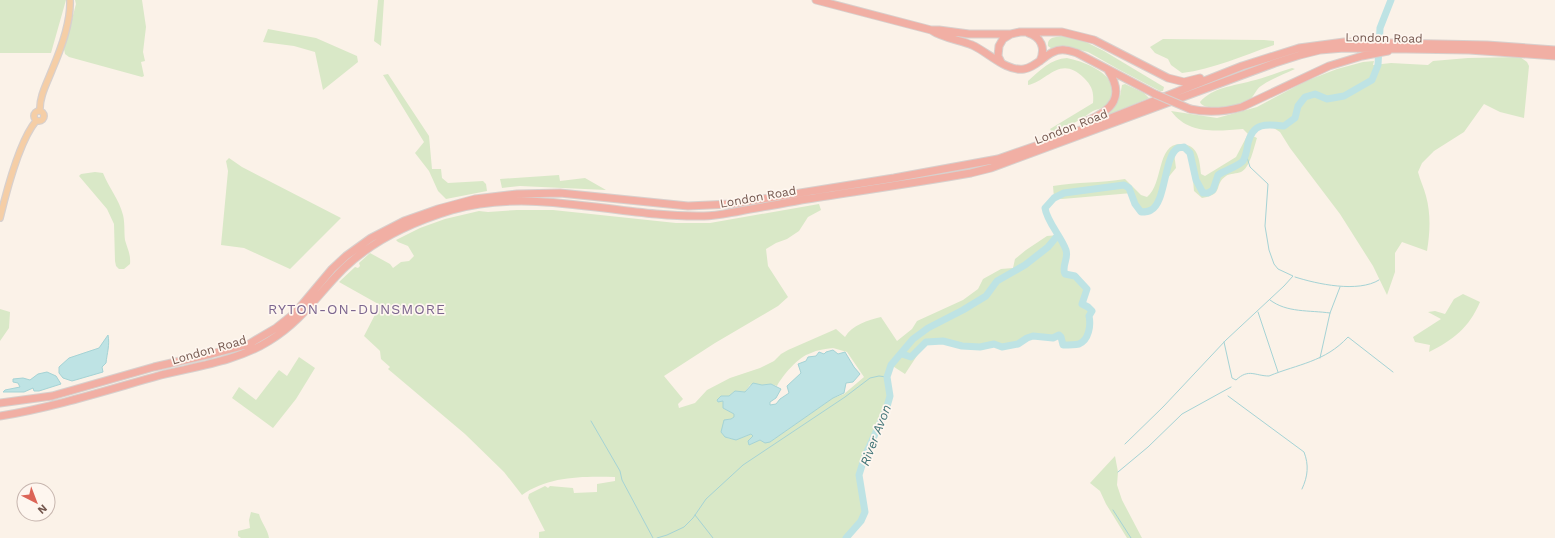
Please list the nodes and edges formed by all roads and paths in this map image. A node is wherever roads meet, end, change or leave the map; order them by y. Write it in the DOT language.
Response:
graph roads {
  1 [pos="70,0"];
  2 [pos="816,0"];
  3 [pos="931,30"];
  4 [pos="1026,32"];
  5 [pos="1011,34"];
  6 [pos="1365,45"];
  7 [pos="1394,48"];
  8 [pos="1555,50"];
  9 [pos="1555,56"];
  10 [pos="1038,62"];
  11 [pos="1003,64"];
  12 [pos="1242,66"];
  13 [pos="1107,69"];
  14 [pos="1031,148"];
  15 [pos="0,218"];
  16 [pos="0,403"];
  17 [pos="0,416"];
  1 -- 15 [label="main road"];
  2 -- 3 [label="highway"];
  3 -- 5 [label="highway"];
  3 -- 11 [label="highway"];
  4 -- 5 [label="highway"];
  4 -- 10 [label="highway"];
  4 -- 12 [label="highway"];
  5 -- 11 [label="highway"];
  6 -- 7 [label="highway, London Road"];
  6 -- 12 [label="highway, London Road"];
  6 -- 17 [label="highway, London Road"];
  7 -- 8 [label="highway, London Road"];
  7 -- 9 [label="highway, London Road"];
  7 -- 13 [label="highway, bridge"];
  10 -- 11 [label="highway"];
  10 -- 13 [label="highway"];
  12 -- 14 [label="highway, London Road"];
  13 -- 14 [label="highway"];
  14 -- 16 [label="highway, London Road"];
}
